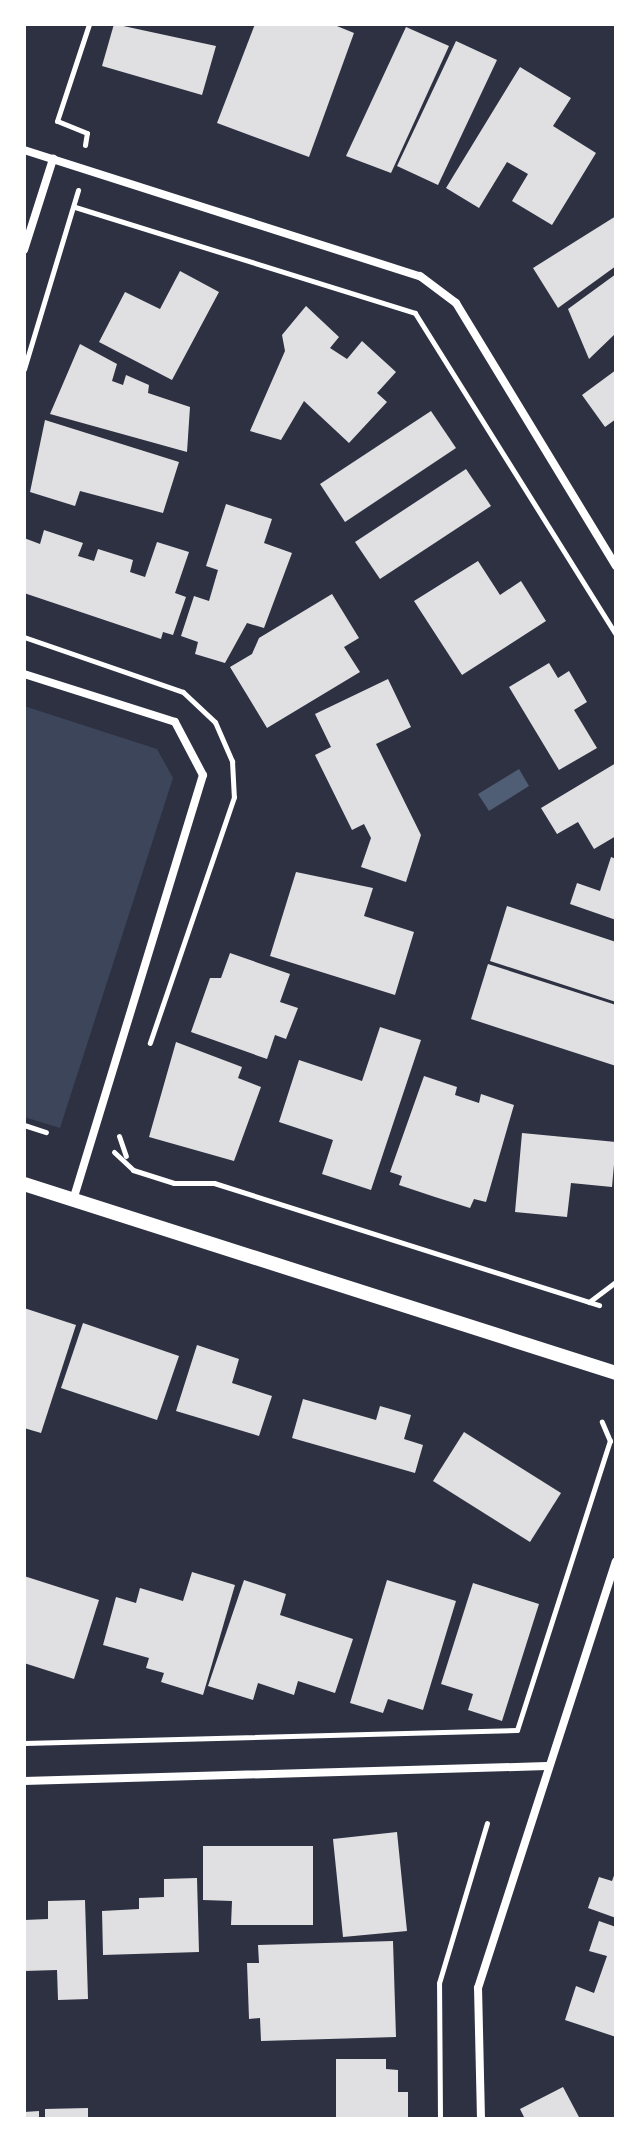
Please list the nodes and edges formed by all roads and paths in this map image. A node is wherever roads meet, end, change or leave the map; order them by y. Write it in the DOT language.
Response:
graph roads {
  1 [pos="89,24"];
  2 [pos="24,150"];
  3 [pos="53,159"];
  4 [pos="82,167"];
  5 [pos="75,207"];
  6 [pos="24,250"];
  7 [pos="24,369"];
  8 [pos="613,554"];
  9 [pos="616,566"];
  10 [pos="616,635"];
  11 [pos="24,674"];
  12 [pos="24,1125"];
  13 [pos="46,1132"];
  14 [pos="108,1150"];
  15 [pos="24,1184"];
  16 [pos="73,1200"];
  17 [pos="616,1282"];
  18 [pos="589,1302"];
  19 [pos="599,1305"];
  20 [pos="616,1373"];
  21 [pos="602,1422"];
  22 [pos="616,1562"];
  23 [pos="24,1743"];
  24 [pos="547,1766"];
  25 [pos="24,1781"];
  26 [pos="487,1823"];
  27 [pos="440,2119"];
  28 [pos="481,2119"];
  1 -- 4 [label="path"];
  2 -- 3 [label="street"];
  3 -- 4 [label="street"];
  3 -- 6 [label="street"];
  4 -- 5 [label="path"];
  4 -- 8 [label="street"];
  5 -- 7 [label="path"];
  5 -- 10 [label="path"];
  8 -- 9 [label="street"];
  11 -- 16 [label="street"];
  12 -- 13 [label="path"];
  14 -- 18 [label="path"];
  15 -- 16 [label="street"];
  16 -- 20 [label="street"];
  17 -- 18 [label="path"];
  18 -- 19 [label="path"];
  21 -- 23 [label="path"];
  22 -- 24 [label="street"];
  24 -- 25 [label="street"];
  24 -- 28 [label="street"];
  26 -- 27 [label="path"];
}
